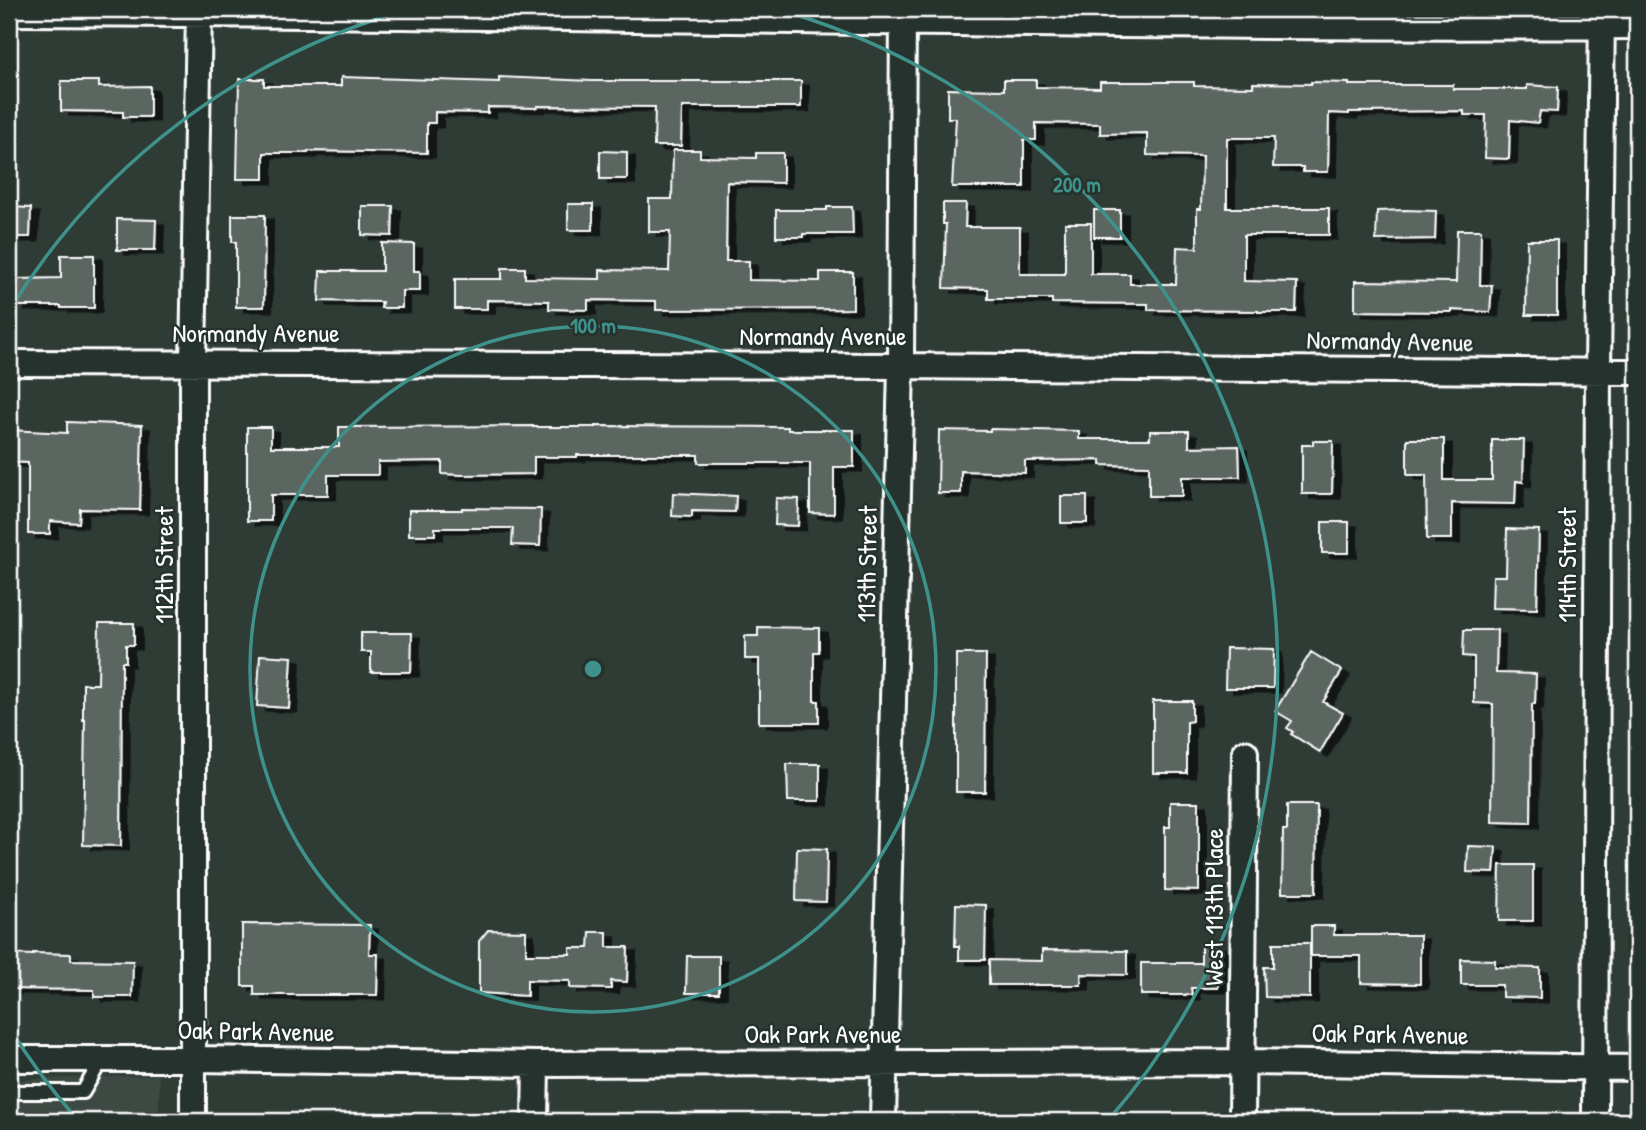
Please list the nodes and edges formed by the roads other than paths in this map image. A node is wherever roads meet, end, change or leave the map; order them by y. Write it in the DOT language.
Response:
graph roads {
  1 [pos="199,11"];
  2 [pos="9,12"];
  3 [pos="903,16"];
  4 [pos="1602,18"];
  5 [pos="1637,26"];
  6 [pos="9,363"];
  7 [pos="193,363"];
  8 [pos="901,366"];
  9 [pos="1598,372"];
  10 [pos="1637,372"];
  11 [pos="1244,753"];
  12 [pos="9,1059"];
  13 [pos="103,1059"];
  14 [pos="193,1059"];
  15 [pos="1243,1062"];
  16 [pos="883,1063"];
  17 [pos="536,1064"];
  18 [pos="1596,1068"];
  19 [pos="1637,1068"];
  20 [pos="9,1092"];
  21 [pos="193,1121"];
  22 [pos="535,1121"];
  23 [pos="883,1121"];
  24 [pos="1242,1121"];
  25 [pos="1595,1121"];
  1 -- 2 [label="street"];
  1 -- 3 [label="street"];
  1 -- 7 [label="street, 112th Street"];
  3 -- 4 [label="street"];
  3 -- 8 [label="street, 113th Street"];
  4 -- 5 [label="street"];
  4 -- 9 [label="street, 114th Street"];
  6 -- 7 [label="street, Normandy Avenue"];
  7 -- 8 [label="street, Normandy Avenue"];
  7 -- 14 [label="street, 112th Street"];
  8 -- 9 [label="street, Normandy Avenue"];
  8 -- 16 [label="street, 113th Street"];
  9 -- 10 [label="street, Normandy Avenue"];
  9 -- 18 [label="street, 114th Street"];
  11 -- 15 [label="street, West 113th Place"];
  12 -- 13 [label="street, Oak Park Avenue"];
  13 -- 14 [label="street, Oak Park Avenue"];
  13 -- 20 [label="lane"];
  14 -- 17 [label="street, Oak Park Avenue"];
  14 -- 21 [label="street, 112th Street"];
  15 -- 16 [label="street, Oak Park Avenue"];
  15 -- 18 [label="street, Oak Park Avenue"];
  15 -- 24 [label="street, West 113th Place"];
  16 -- 17 [label="street, Oak Park Avenue"];
  16 -- 23 [label="street, 113th Street"];
  17 -- 22 [label="street"];
  18 -- 19 [label="street, Oak Park Avenue"];
  18 -- 25 [label="street, 114th Street"];
}
